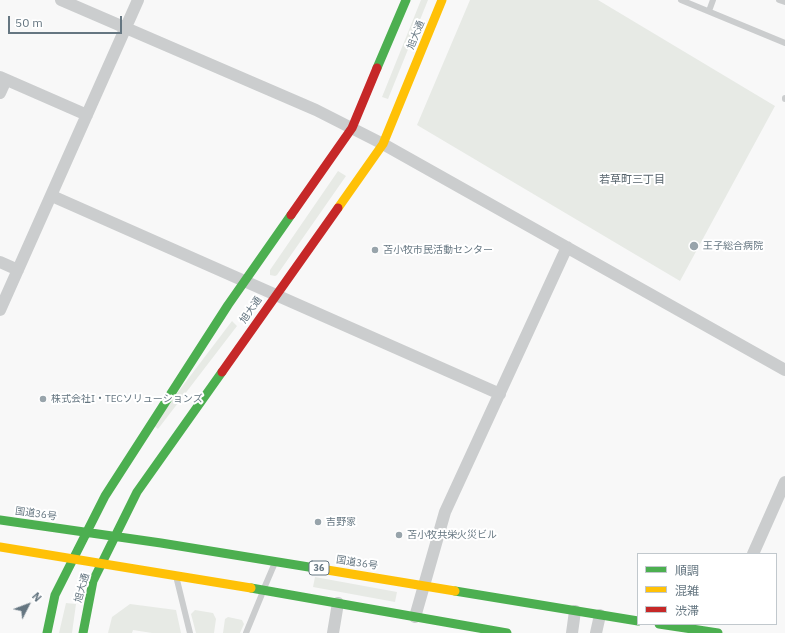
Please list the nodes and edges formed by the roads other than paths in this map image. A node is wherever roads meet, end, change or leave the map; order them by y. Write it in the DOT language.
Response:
graph roads {
  1 [pos="61,0"];
  2 [pos="138,0"];
  3 [pos="406,0"];
  4 [pos="442,0"];
  5 [pos="681,0"];
  6 [pos="713,0"];
  7 [pos="779,0"];
  8 [pos="785,2"];
  9 [pos="709,12"];
  10 [pos="126,28"];
  11 [pos="785,43"];
  12 [pos="3,79"];
  13 [pos="0,93"];
  14 [pos="87,115"];
  15 [pos="352,128"];
  16 [pos="383,144"];
  17 [pos="52,196"];
  18 [pos="567,247"];
  19 [pos="0,262"];
  20 [pos="18,270"];
  21 [pos="244,282"];
  22 [pos="275,295"];
  23 [pos="0,310"];
  24 [pos="785,370"];
  25 [pos="500,394"];
  26 [pos="785,482"];
  27 [pos="0,520"];
  28 [pos="87,532"];
  29 [pos="115,536"];
  30 [pos="0,547"];
  31 [pos="753,553"];
  32 [pos="73,559"];
  33 [pos="275,561"];
  34 [pos="102,564"];
  35 [pos="176,575"];
  36 [pos="425,585"];
  37 [pos="264,590"];
  38 [pos="338,603"];
  39 [pos="575,611"];
  40 [pos="600,615"];
  41 [pos="415,617"];
  42 [pos="637,621"];
  43 [pos="666,625"];
  44 [pos="47,633"];
  45 [pos="83,633"];
  46 [pos="190,633"];
  47 [pos="246,633"];
  48 [pos="333,633"];
  49 [pos="507,633"];
  50 [pos="572,633"];
  51 [pos="596,633"];
  52 [pos="718,633"];
  1 -- 10 [label="street"];
  2 -- 10 [label="street"];
  3 -- 15 [label="main road, 旭大通"];
  4 -- 16 [label="main road, 旭大通"];
  5 -- 9 [label="lane"];
  6 -- 9 [label="lane"];
  7 -- 8 [label="lane"];
  9 -- 11 [label="lane"];
  10 -- 14 [label="street"];
  10 -- 15 [label="street"];
  12 -- 13 [label="street"];
  12 -- 14 [label="street"];
  14 -- 17 [label="street"];
  15 -- 16 [label="street"];
  15 -- 21 [label="main road, 旭大通"];
  16 -- 18 [label="street"];
  16 -- 22 [label="main road, 旭大通"];
  17 -- 20 [label="street"];
  17 -- 21 [label="street"];
  18 -- 24 [label="street"];
  18 -- 25 [label="street"];
  19 -- 20 [label="street"];
  20 -- 23 [label="street"];
  21 -- 22 [label="street"];
  21 -- 28 [label="main road, 旭大通"];
  22 -- 25 [label="street"];
  22 -- 29 [label="main road, 旭大通"];
  25 -- 36 [label="street"];
  26 -- 31 [label="street"];
  27 -- 28 [label="main road, 国道36号 / 36"];
  28 -- 29 [label="main road, 国道36号 / 36"];
  28 -- 32 [label="main road, 旭大通"];
  29 -- 33 [label="main road, 国道36号 / 36"];
  29 -- 34 [label="main road, 旭大通"];
  30 -- 32 [label="main road"];
  32 -- 34 [label="main road"];
  32 -- 44 [label="main road, 旭大通"];
  33 -- 36 [label="main road, 国道36号 / 36"];
  33 -- 37 [label="lane"];
  34 -- 35 [label="main road"];
  34 -- 45 [label="main road, 旭大通"];
  35 -- 37 [label="main road"];
  35 -- 46 [label="lane"];
  36 -- 39 [label="main road, 国道36号 / 36"];
  36 -- 41 [label="street"];
  37 -- 38 [label="main road"];
  37 -- 47 [label="lane"];
  38 -- 41 [label="main road"];
  38 -- 48 [label="street"];
  39 -- 40 [label="main road, 国道36号 / 36"];
  39 -- 50 [label="street"];
  40 -- 42 [label="main road, 国道36号 / 36"];
  40 -- 51 [label="street"];
  41 -- 49 [label="main road"];
  43 -- 52 [label="main road"];
}
